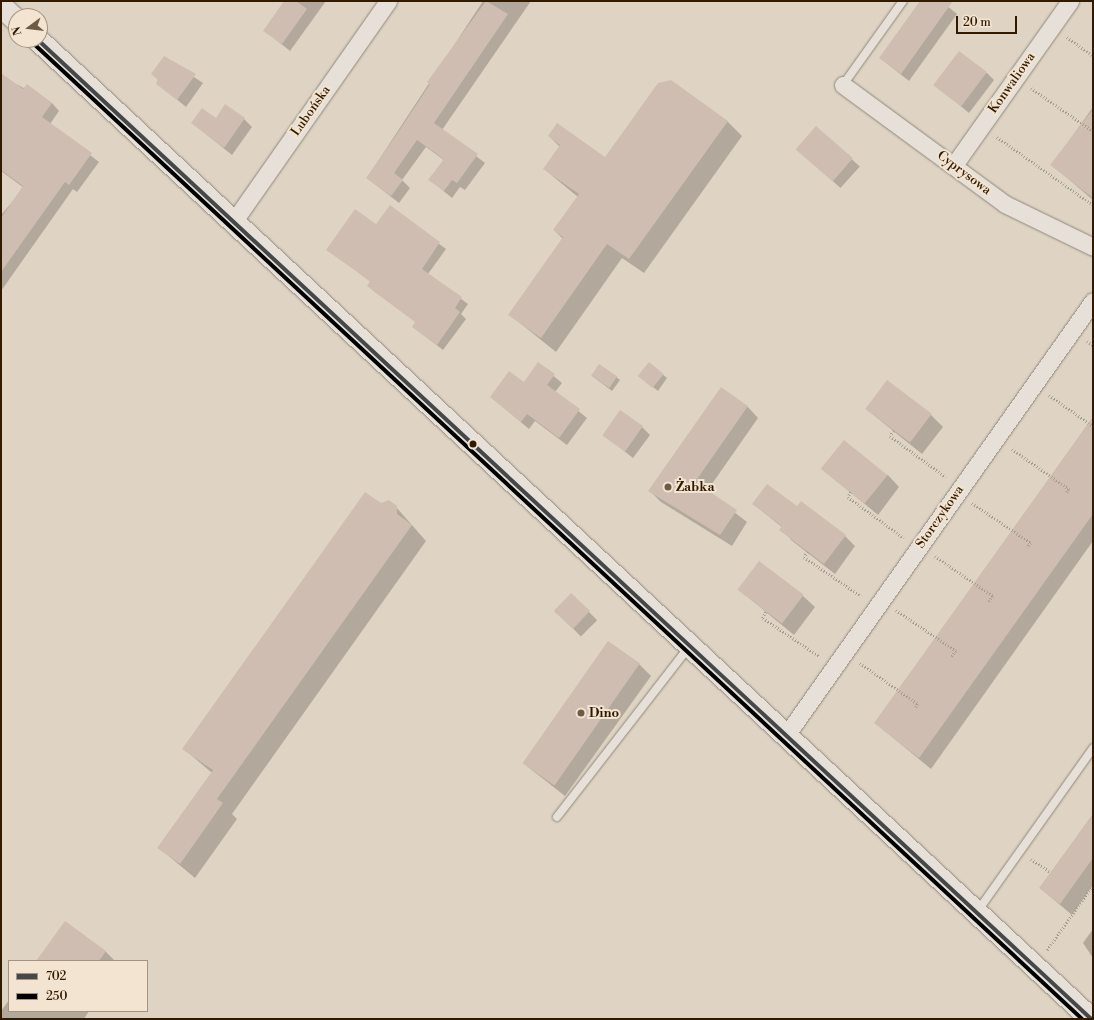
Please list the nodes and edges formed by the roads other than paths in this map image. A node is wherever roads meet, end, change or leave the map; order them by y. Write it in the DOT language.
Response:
graph roads {
  1 [pos="388,1"];
  2 [pos="903,1"];
  3 [pos="1070,1"];
  4 [pos="47,48"];
  5 [pos="843,86"];
  6 [pos="954,165"];
  7 [pos="234,221"];
  8 [pos="1091,243"];
  9 [pos="1093,301"];
  10 [pos="690,646"];
  11 [pos="787,734"];
  12 [pos="1093,748"];
  13 [pos="557,816"];
  14 [pos="977,912"];
  15 [pos="1091,1019"];
  1 -- 7 [label="street, Lubońska"];
  2 -- 5 [label="lane"];
  3 -- 6 [label="street, Konwaliowa"];
  4 -- 7 [label="street"];
  5 -- 6 [label="street, Cyprysowa"];
  6 -- 8 [label="street, Cyprysowa"];
  7 -- 10 [label="street"];
  9 -- 11 [label="street, Storczykowa"];
  10 -- 11 [label="street"];
  10 -- 13 [label="lane"];
  11 -- 14 [label="street"];
  12 -- 14 [label="lane"];
  14 -- 15 [label="street"];
}
